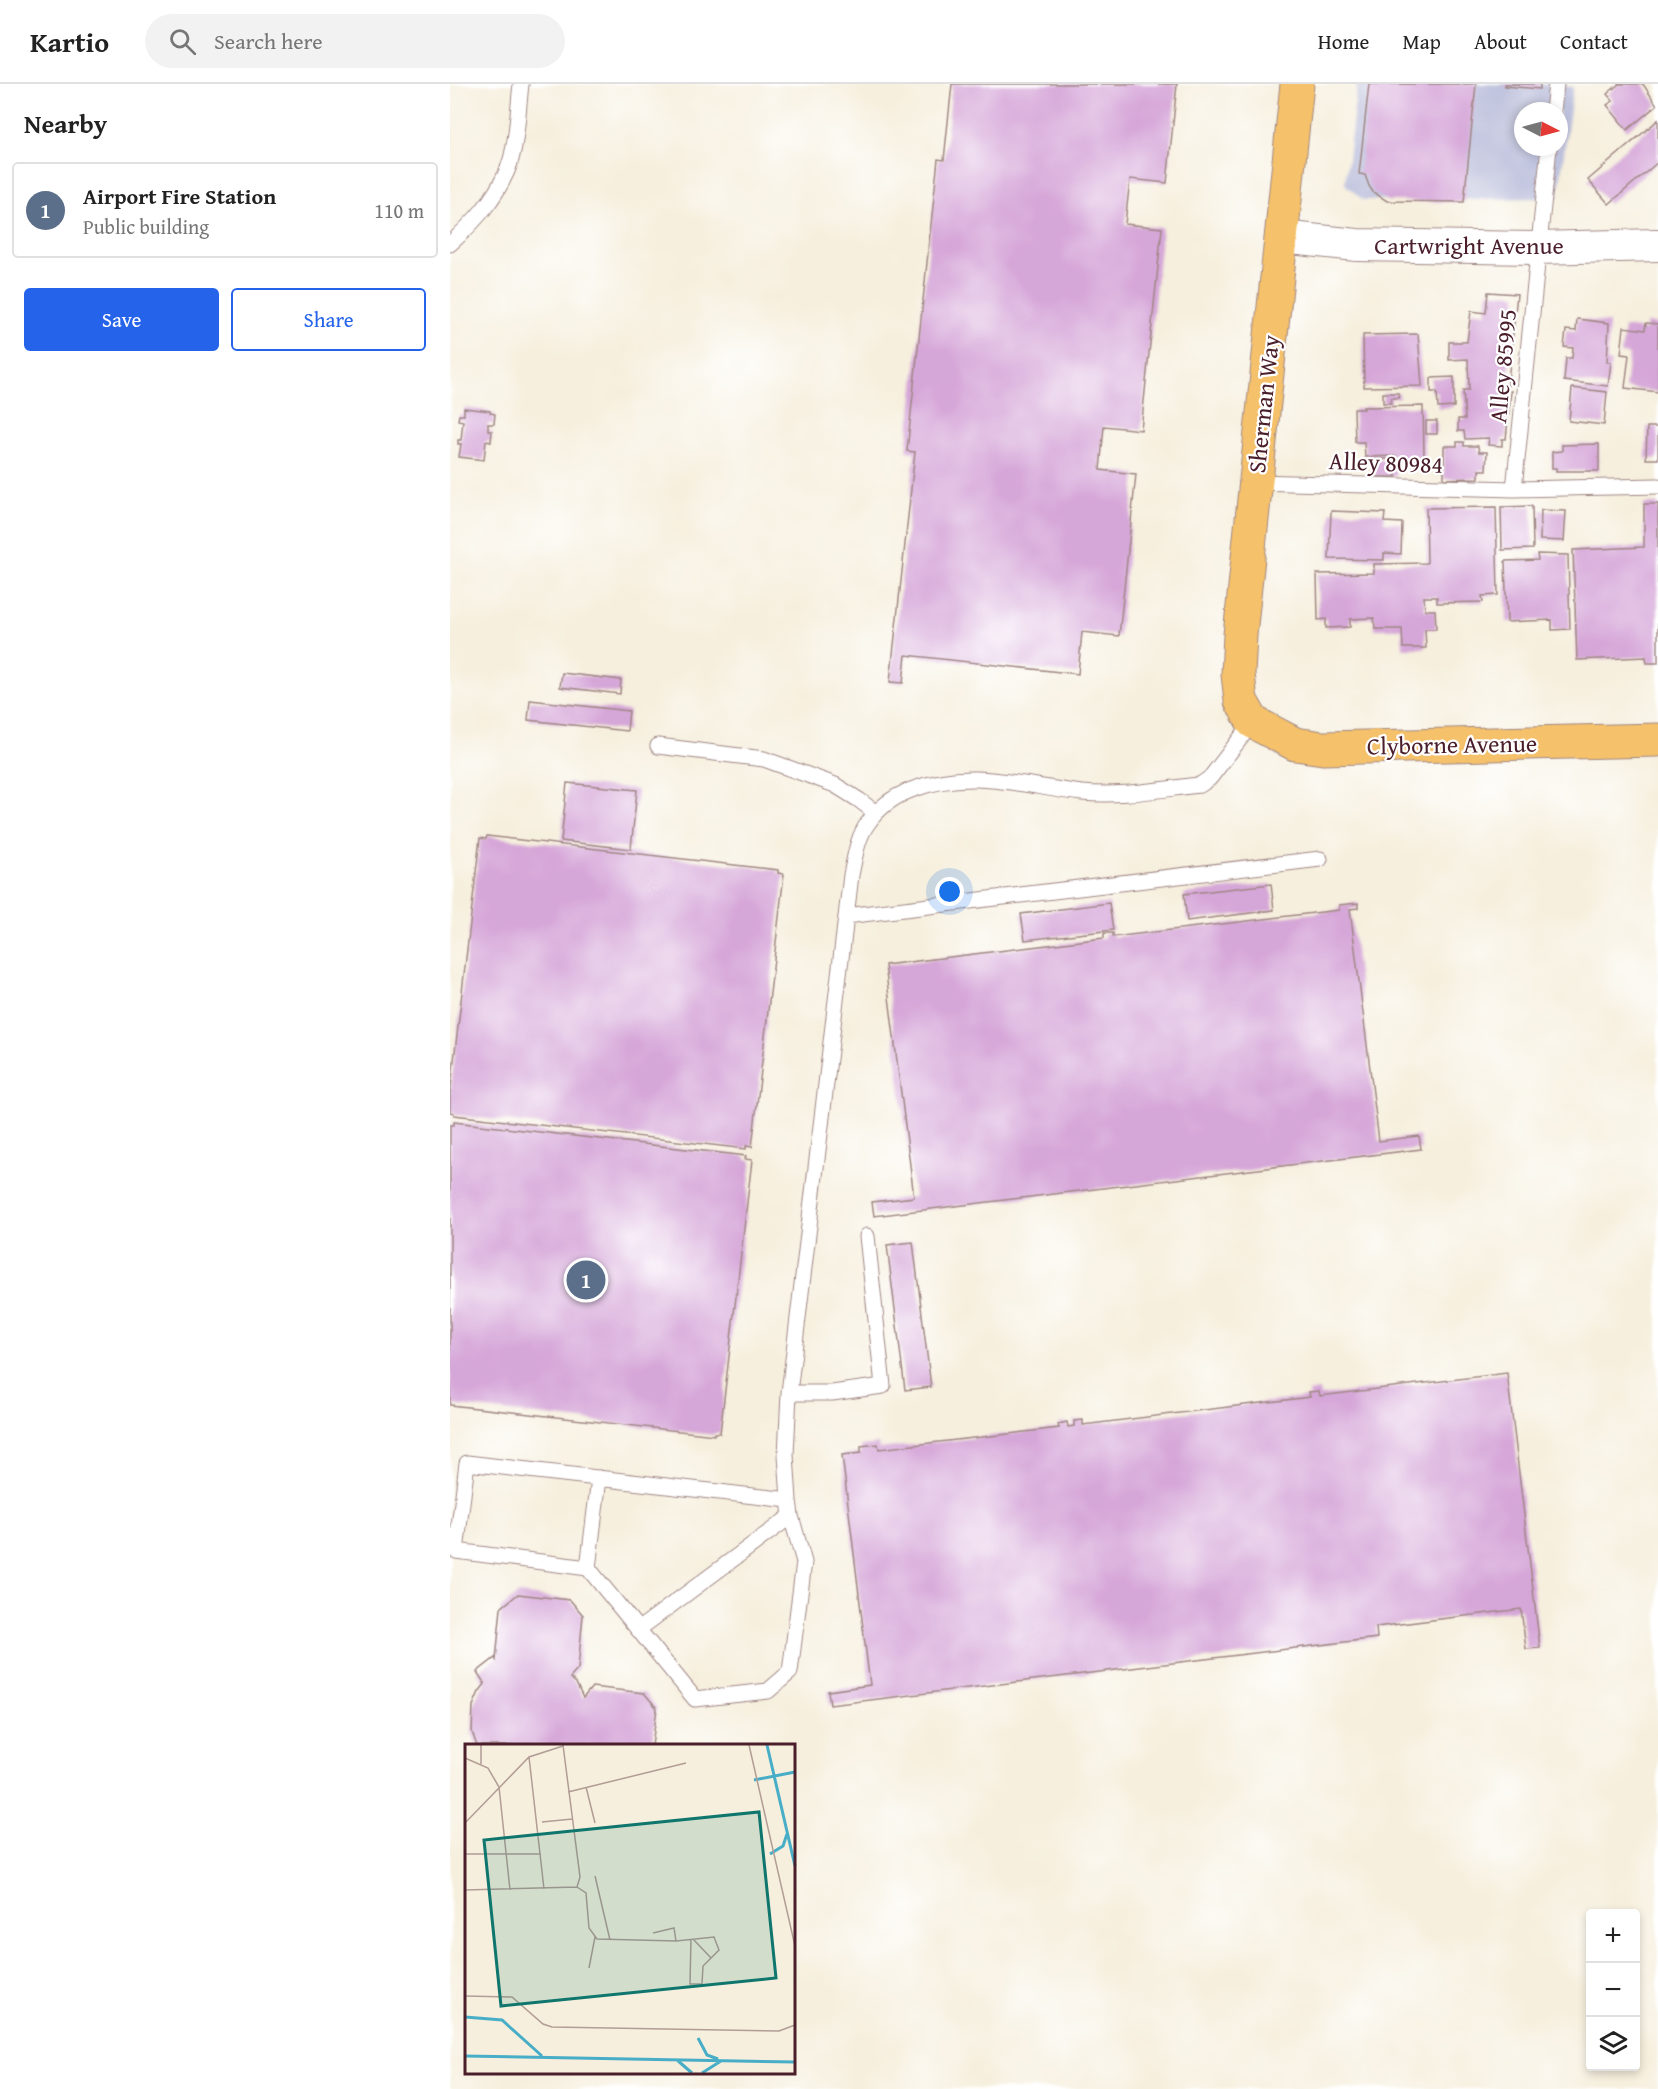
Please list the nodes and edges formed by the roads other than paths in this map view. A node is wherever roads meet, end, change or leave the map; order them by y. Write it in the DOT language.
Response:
graph roads {
  1 [pos="521,84"];
  2 [pos="1297,84"];
  3 [pos="1556,84"];
  4 [pos="1554,102"];
  5 [pos="1548,156"];
  6 [pos="1281,237"];
  7 [pos="450,244"];
  8 [pos="1658,245"];
  9 [pos="1537,248"];
  10 [pos="1256,482"];
  11 [pos="1658,486"];
  12 [pos="1514,489"];
  13 [pos="1253,722"];
  14 [pos="1658,740"];
  15 [pos="658,746"];
  16 [pos="876,813"];
  17 [pos="1320,859"];
  18 [pos="846,916"];
  19 [pos="867,1236"];
  20 [pos="789,1393"];
  21 [pos="599,1478"];
  22 [pos="790,1508"];
  23 [pos="588,1568"];
  24 [pos="639,1629"];
  1 -- 7 [label="lane"];
  2 -- 6 [label="main road, Sherman Way"];
  3 -- 4 [label="lane"];
  5 -- 9 [label="lane, Alley 85995"];
  6 -- 9 [label="street, Cartwright Avenue"];
  6 -- 10 [label="main road, Sherman Way"];
  8 -- 9 [label="street, Cartwright Avenue"];
  9 -- 12 [label="lane, Alley 85995"];
  10 -- 12 [label="lane, Alley 80984"];
  10 -- 13 [label="main road, Sherman Way"];
  11 -- 12 [label="lane, Alley 80984"];
  13 -- 14 [label="main road, Clyborne Avenue"];
  13 -- 16 [label="lane"];
  15 -- 16 [label="lane"];
  16 -- 18 [label="lane"];
  17 -- 18 [label="lane"];
  18 -- 20 [label="lane"];
  19 -- 20 [label="lane"];
  20 -- 22 [label="lane"];
  21 -- 22 [label="lane"];
  21 -- 23 [label="lane"];
  21 -- 23 [label="lane"];
  22 -- 24 [label="lane"];
  22 -- 24 [label="lane"];
  23 -- 24 [label="lane"];
}
